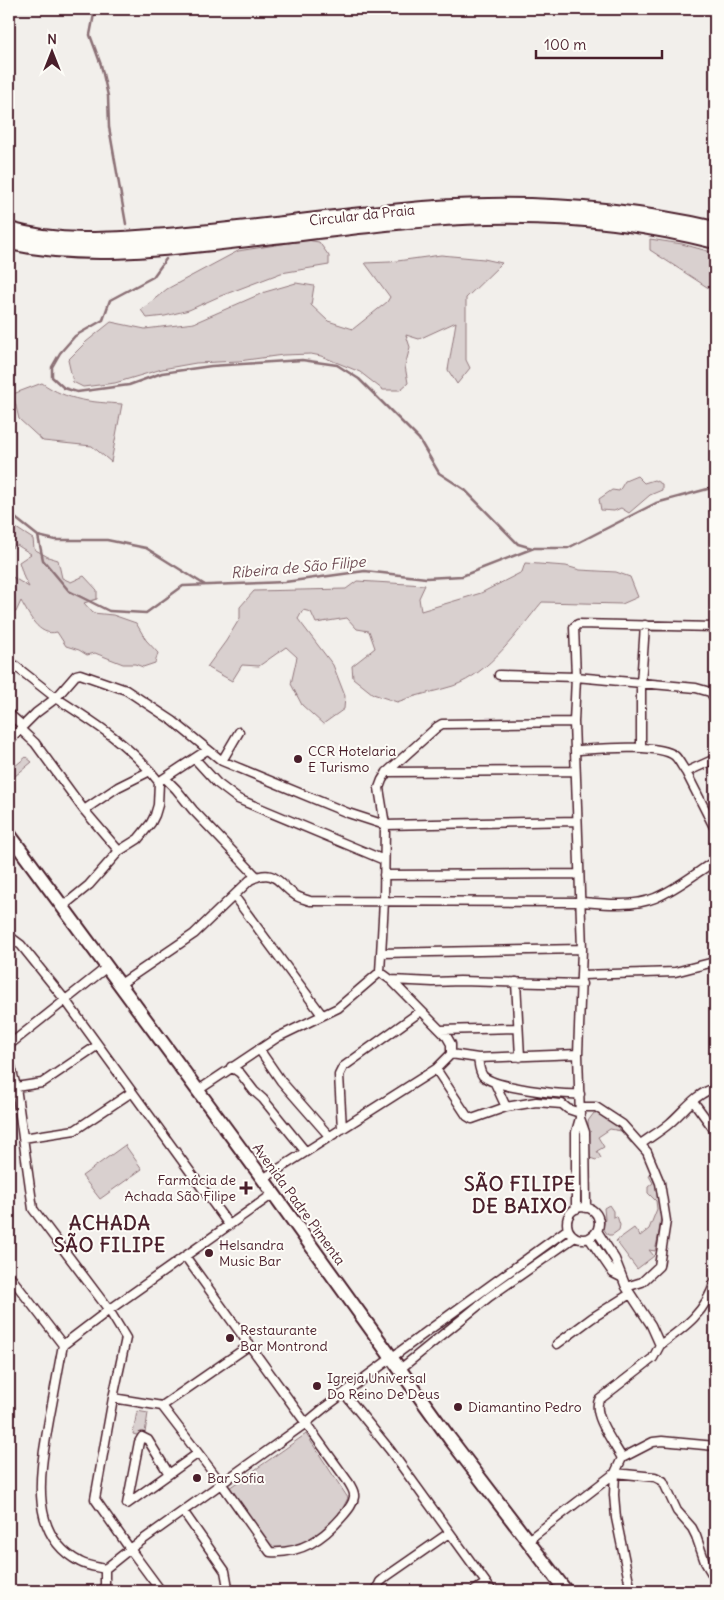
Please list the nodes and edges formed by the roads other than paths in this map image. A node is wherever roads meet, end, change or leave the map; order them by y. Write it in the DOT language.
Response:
graph roads {
  1 [pos="715,229"];
  2 [pos="9,230"];
  3 [pos="715,241"];
  4 [pos="9,242"];
  5 [pos="645,625"];
  6 [pos="715,627"];
  7 [pos="9,661"];
  8 [pos="499,675"];
  9 [pos="576,677"];
  10 [pos="641,684"];
  11 [pos="56,698"];
  12 [pos="715,699"];
  13 [pos="9,714"];
  14 [pos="574,722"];
  15 [pos="21,728"];
  16 [pos="239,732"];
  17 [pos="9,742"];
  18 [pos="641,748"];
  19 [pos="207,750"];
  20 [pos="576,750"];
  21 [pos="715,758"];
  22 [pos="195,759"];
  23 [pos="222,761"];
  24 [pos="150,770"];
  25 [pos="575,771"];
  26 [pos="387,772"];
  27 [pos="686,772"];
  28 [pos="162,780"];
  29 [pos="84,810"];
  30 [pos="577,822"];
  31 [pos="385,825"];
  32 [pos="715,829"];
  33 [pos="9,834"];
  34 [pos="119,850"];
  35 [pos="384,860"];
  36 [pos="715,861"];
  37 [pos="580,874"];
  38 [pos="384,875"];
  39 [pos="257,877"];
  40 [pos="234,896"];
  41 [pos="384,901"];
  42 [pos="582,902"];
  43 [pos="62,908"];
  44 [pos="9,939"];
  45 [pos="582,949"];
  46 [pos="382,953"];
  47 [pos="714,962"];
  48 [pos="107,967"];
  49 [pos="380,972"];
  50 [pos="582,979"];
  51 [pos="391,980"];
  52 [pos="516,982"];
  53 [pos="119,985"];
  54 [pos="66,1001"];
  55 [pos="421,1011"];
  56 [pos="322,1015"];
  57 [pos="518,1028"];
  58 [pos="442,1030"];
  59 [pos="9,1045"];
  60 [pos="98,1045"];
  61 [pos="259,1049"];
  62 [pos="452,1054"];
  63 [pos="578,1054"];
  64 [pos="520,1057"];
  65 [pos="478,1058"];
  66 [pos="9,1059"];
  67 [pos="231,1067"];
  68 [pos="436,1069"];
  69 [pos="495,1083"];
  70 [pos="16,1086"];
  71 [pos="715,1088"];
  72 [pos="197,1091"];
  73 [pos="132,1092"];
  74 [pos="580,1094"];
  75 [pos="692,1101"];
  76 [pos="506,1107"];
  77 [pos="580,1113"];
  78 [pos="342,1129"];
  79 [pos="715,1131"];
  80 [pos="330,1137"];
  81 [pos="23,1138"];
  82 [pos="641,1144"];
  83 [pos="305,1151"];
  84 [pos="263,1179"];
  85 [pos="273,1194"];
  86 [pos="586,1208"];
  87 [pos="576,1209"];
  88 [pos="229,1225"];
  89 [pos="568,1229"];
  90 [pos="597,1231"];
  91 [pos="575,1237"];
  92 [pos="589,1238"];
  93 [pos="185,1256"];
  94 [pos="9,1275"];
  95 [pos="621,1277"];
  96 [pos="715,1281"];
  97 [pos="628,1290"];
  98 [pos="109,1310"];
  99 [pos="557,1344"];
  100 [pos="63,1345"];
  101 [pos="250,1345"];
  102 [pos="660,1345"];
  103 [pos="391,1359"];
  104 [pos="399,1370"];
  105 [pos="344,1393"];
  106 [pos="113,1398"];
  107 [pos="162,1406"];
  108 [pos="306,1423"];
  109 [pos="715,1446"];
  110 [pos="197,1454"];
  111 [pos="622,1458"];
  112 [pos="616,1473"];
  113 [pos="169,1474"];
  114 [pos="221,1483"];
  115 [pos="183,1511"];
  116 [pos="448,1533"];
  117 [pos="527,1540"];
  118 [pos="130,1549"];
  119 [pos="106,1569"];
  120 [pos="715,1580"];
  121 [pos="486,1582"];
  122 [pos="105,1591"];
  123 [pos="161,1591"];
  124 [pos="227,1591"];
  125 [pos="376,1591"];
  126 [pos="474,1591"];
  127 [pos="492,1591"];
  128 [pos="566,1591"];
  129 [pos="631,1591"];
  1 -- 2 [label="highway, Circular da Praia"];
  3 -- 4 [label="highway, Circular da Praia"];
  5 -- 6 [label="street"];
  5 -- 9 [label="street"];
  5 -- 10 [label="street"];
  7 -- 11 [label="street"];
  8 -- 9 [label="street"];
  9 -- 10 [label="street"];
  9 -- 14 [label="street"];
  10 -- 12 [label="street"];
  10 -- 18 [label="street"];
  11 -- 15 [label="street"];
  11 -- 19 [label="street"];
  11 -- 24 [label="street"];
  13 -- 15 [label="street"];
  14 -- 20 [label="street"];
  14 -- 26 [label="street"];
  15 -- 17 [label="street"];
  15 -- 29 [label="street"];
  16 -- 23 [label="street"];
  18 -- 20 [label="street"];
  18 -- 27 [label="street"];
  19 -- 22 [label="street"];
  19 -- 23 [label="street"];
  20 -- 25 [label="street"];
  21 -- 27 [label="street"];
  22 -- 28 [label="street"];
  22 -- 35 [label="street"];
  23 -- 31 [label="street"];
  24 -- 28 [label="street"];
  24 -- 29 [label="street"];
  25 -- 26 [label="street"];
  25 -- 30 [label="street"];
  26 -- 31 [label="street"];
  27 -- 32 [label="street"];
  28 -- 34 [label="street"];
  28 -- 39 [label="street"];
  29 -- 34 [label="street"];
  30 -- 31 [label="street"];
  30 -- 37 [label="street"];
  31 -- 35 [label="street"];
  33 -- 43 [label="main road, Avenida Padre Pimenta"];
  34 -- 43 [label="street"];
  35 -- 38 [label="street"];
  36 -- 42 [label="street"];
  37 -- 38 [label="street"];
  37 -- 42 [label="street"];
  38 -- 41 [label="street"];
  39 -- 40 [label="street"];
  39 -- 41 [label="street"];
  40 -- 53 [label="street"];
  40 -- 56 [label="street"];
  41 -- 42 [label="street"];
  41 -- 46 [label="street"];
  42 -- 45 [label="street"];
  43 -- 48 [label="main road, Avenida Padre Pimenta"];
  44 -- 54 [label="street"];
  45 -- 46 [label="street"];
  45 -- 50 [label="street"];
  46 -- 49 [label="street"];
  47 -- 50 [label="street"];
  48 -- 53 [label="main road, Avenida Padre Pimenta"];
  48 -- 54 [label="street"];
  49 -- 51 [label="street"];
  49 -- 56 [label="street"];
  50 -- 52 [label="street"];
  50 -- 63 [label="street"];
  51 -- 52 [label="street"];
  51 -- 55 [label="street"];
  52 -- 57 [label="street"];
  53 -- 72 [label="main road, Avenida Padre Pimenta"];
  54 -- 59 [label="street"];
  54 -- 60 [label="street"];
  55 -- 58 [label="street"];
  55 -- 78 [label="street"];
  56 -- 61 [label="street"];
  57 -- 58 [label="street"];
  57 -- 64 [label="street"];
  58 -- 62 [label="street"];
  60 -- 70 [label="street"];
  60 -- 73 [label="street"];
  61 -- 67 [label="street"];
  61 -- 80 [label="street"];
  62 -- 65 [label="street"];
  62 -- 68 [label="street"];
  63 -- 64 [label="street"];
  63 -- 74 [label="street"];
  64 -- 65 [label="street"];
  65 -- 69 [label="street"];
  66 -- 70 [label="street"];
  67 -- 72 [label="street"];
  67 -- 83 [label="street"];
  68 -- 76 [label="street"];
  68 -- 78 [label="street"];
  69 -- 74 [label="street"];
  69 -- 76 [label="street"];
  70 -- 81 [label="street"];
  71 -- 75 [label="street"];
  72 -- 84 [label="main road, Avenida Padre Pimenta"];
  73 -- 81 [label="street"];
  73 -- 88 [label="street"];
  74 -- 77 [label="street"];
  75 -- 79 [label="street"];
  75 -- 82 [label="street"];
  76 -- 77 [label="street"];
  77 -- 82 [label="street"];
  77 -- 86 [label="street"];
  77 -- 87 [label="street"];
  78 -- 80 [label="street"];
  80 -- 83 [label="street"];
  81 -- 98 [label="street"];
  82 -- 97 [label="street"];
  83 -- 84 [label="street"];
  84 -- 85 [label="main road, Avenida Padre Pimenta"];
  85 -- 88 [label="street"];
  85 -- 103 [label="main road, Avenida Padre Pimenta"];
  86 -- 87 [label="street"];
  86 -- 90 [label="street"];
  87 -- 89 [label="street"];
  88 -- 93 [label="street"];
  89 -- 91 [label="street"];
  89 -- 103 [label="street"];
  90 -- 92 [label="street"];
  90 -- 95 [label="street"];
  91 -- 92 [label="street"];
  91 -- 104 [label="street"];
  92 -- 95 [label="street"];
  93 -- 98 [label="street"];
  93 -- 101 [label="street"];
  94 -- 100 [label="street"];
  95 -- 97 [label="street"];
  96 -- 102 [label="street"];
  97 -- 99 [label="street"];
  97 -- 102 [label="street"];
  98 -- 100 [label="street"];
  98 -- 106 [label="street"];
  100 -- 119 [label="street"];
  101 -- 107 [label="street"];
  101 -- 108 [label="street"];
  102 -- 111 [label="street"];
  103 -- 104 [label="main road, Avenida Padre Pimenta"];
  103 -- 105 [label="street"];
  104 -- 117 [label="main road, Avenida Padre Pimenta"];
  105 -- 108 [label="street"];
  105 -- 116 [label="street"];
  106 -- 107 [label="street"];
  106 -- 118 [label="street"];
  107 -- 110 [label="street"];
  108 -- 114 [label="street"];
  108 -- 114 [label="street"];
  109 -- 111 [label="street"];
  110 -- 113 [label="street"];
  110 -- 114 [label="street"];
  111 -- 112 [label="street"];
  112 -- 117 [label="street"];
  112 -- 120 [label="street"];
  112 -- 129 [label="street"];
  113 -- 113 [label="street"];
  114 -- 115 [label="street"];
  115 -- 118 [label="street"];
  115 -- 124 [label="street"];
  116 -- 121 [label="street"];
  116 -- 125 [label="street"];
  117 -- 128 [label="main road, Avenida Padre Pimenta"];
  118 -- 119 [label="street"];
  118 -- 123 [label="street"];
  119 -- 122 [label="street"];
  121 -- 126 [label="street"];
  121 -- 127 [label="street"];
}
